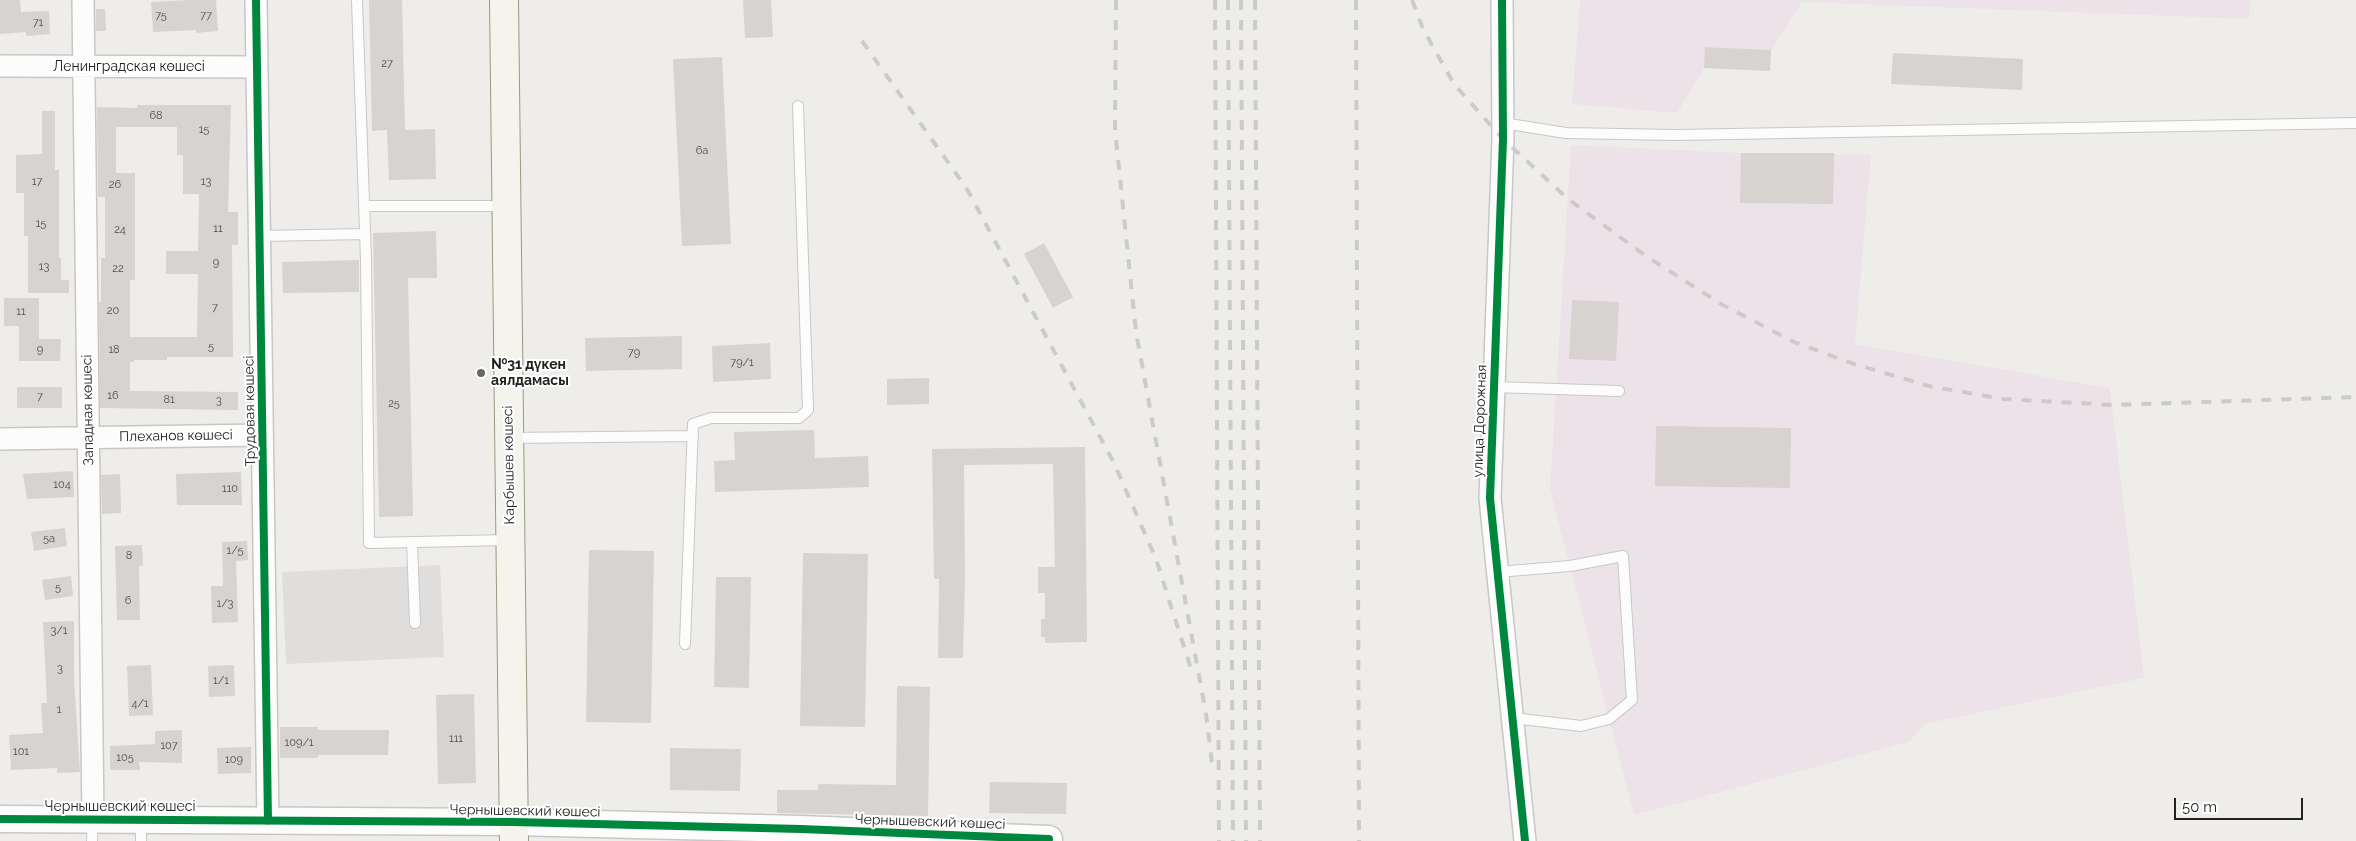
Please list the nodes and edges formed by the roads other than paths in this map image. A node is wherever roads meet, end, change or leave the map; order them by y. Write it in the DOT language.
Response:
graph roads {
  1 [pos="83,0"];
  2 [pos="256,0"];
  3 [pos="357,0"];
  4 [pos="504,0"];
  5 [pos="1502,0"];
  6 [pos="0,66"];
  7 [pos="84,67"];
  8 [pos="257,67"];
  9 [pos="798,106"];
  10 [pos="1503,123"];
  11 [pos="2356,123"];
  12 [pos="364,206"];
  13 [pos="506,206"];
  14 [pos="365,234"];
  15 [pos="260,236"];
  16 [pos="1494,387"];
  17 [pos="1618,391"];
  18 [pos="262,435"];
  19 [pos="693,436"];
  20 [pos="89,438"];
  21 [pos="509,438"];
  22 [pos="0,439"];
  23 [pos="510,540"];
  24 [pos="412,542"];
  25 [pos="1498,572"];
  26 [pos="415,623"];
  27 [pos="685,644"];
  28 [pos="1513,718"];
  29 [pos="0,819"];
  30 [pos="268,821"];
  31 [pos="93,830"];
  32 [pos="141,830"];
  33 [pos="513,832"];
  34 [pos="801,835"];
  35 [pos="957,838"];
  36 [pos="1049,839"];
  37 [pos="1525,841"];
  1 -- 7 [label="street, Западная көшесі"];
  2 -- 8 [label="street, Трудовая көшесі"];
  3 -- 12 [label="lane"];
  4 -- 13 [label="main road, Карбышев көшесі"];
  5 -- 10 [label="street, улица Дорожная"];
  6 -- 7 [label="street, Ленинградская көшесі"];
  7 -- 8 [label="street, Ленинградская көшесі"];
  7 -- 20 [label="street, Западная көшесі"];
  8 -- 15 [label="street, Трудовая көшесі"];
  9 -- 19 [label="lane"];
  10 -- 11 [label="lane"];
  10 -- 16 [label="street, улица Дорожная"];
  12 -- 13 [label="lane"];
  12 -- 14 [label="lane"];
  13 -- 21 [label="main road, Карбышев көшесі"];
  14 -- 15 [label="lane"];
  14 -- 24 [label="lane"];
  15 -- 18 [label="street, Трудовая көшесі"];
  16 -- 17 [label="lane"];
  16 -- 25 [label="street, улица Дорожная"];
  18 -- 20 [label="street, Плеханов көшесі"];
  18 -- 30 [label="street, Трудовая көшесі"];
  19 -- 21 [label="lane"];
  19 -- 27 [label="lane"];
  20 -- 22 [label="street, Плеханов көшесі"];
  20 -- 31 [label="street, Западная көшесі"];
  21 -- 23 [label="main road, Карбышев көшесі"];
  23 -- 24 [label="lane"];
  23 -- 33 [label="main road, Карбышев көшесі"];
  24 -- 26 [label="lane"];
  25 -- 28 [label="street, улица Дорожная"];
  25 -- 28 [label="lane"];
  28 -- 37 [label="street, улица Дорожная"];
  29 -- 31 [label="street, Чернышевский көшесі"];
  30 -- 32 [label="street, Чернышевский көшесі"];
  30 -- 33 [label="street, Чернышевский көшесі"];
  31 -- 32 [label="street, Чернышевский көшесі"];
  33 -- 34 [label="street, Чернышевский көшесі"];
  34 -- 35 [label="street, Чернышевский көшесі"];
  35 -- 36 [label="street, Чернышевский көшесі"];
}
